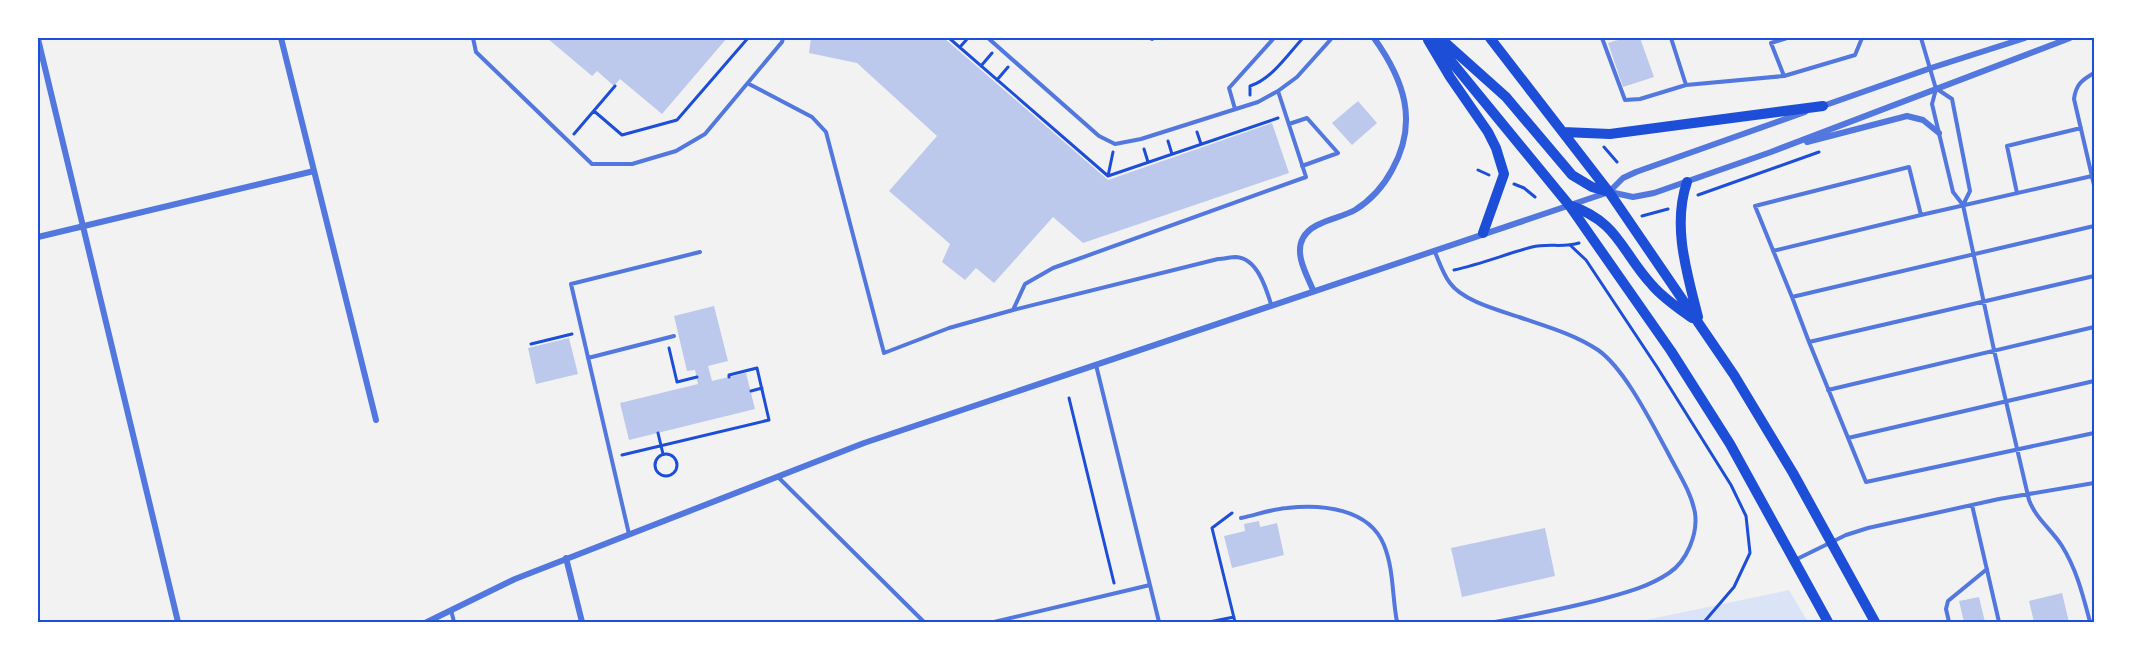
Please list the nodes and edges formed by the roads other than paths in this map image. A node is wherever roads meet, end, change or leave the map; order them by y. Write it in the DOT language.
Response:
graph roads {
  1 [pos="281,38"];
  2 [pos="473,38"];
  3 [pos="783,38"];
  4 [pos="988,38"];
  5 [pos="1274,38"];
  6 [pos="1332,38"];
  7 [pos="1374,38"];
  8 [pos="1426,38"];
  9 [pos="1432,38"];
  10 [pos="1440,38"];
  11 [pos="1490,38"];
  12 [pos="1602,38"];
  13 [pos="1671,38"];
  14 [pos="1787,38"];
  15 [pos="1862,38"];
  16 [pos="1921,38"];
  17 [pos="2025,38"];
  18 [pos="2070,38"];
  19 [pos="38,39"];
  20 [pos="1770,40"];
  21 [pos="1931,68"];
  22 [pos="2094,73"];
  23 [pos="1784,76"];
  24 [pos="749,84"];
  25 [pos="1686,85"];
  26 [pos="1936,88"];
  27 [pos="1278,91"];
  28 [pos="1823,106"];
  29 [pos="1235,110"];
  30 [pos="1289,124"];
  31 [pos="2081,128"];
  32 [pos="1563,132"];
  33 [pos="1939,133"];
  34 [pos="1772,152"];
  35 [pos="1302,166"];
  36 [pos="314,171"];
  37 [pos="2092,176"];
  38 [pos="1687,182"];
  39 [pos="2094,185"];
  40 [pos="1609,192"];
  41 [pos="2017,193"];
  42 [pos="1569,204"];
  43 [pos="1963,205"];
  44 [pos="1921,215"];
  45 [pos="83,226"];
  46 [pos="2094,226"];
  47 [pos="1483,233"];
  48 [pos="38,237"];
  49 [pos="1434,250"];
  50 [pos="1773,251"];
  51 [pos="700,252"];
  52 [pos="1973,255"];
  53 [pos="2094,276"];
  54 [pos="1313,290"];
  55 [pos="1792,297"];
  56 [pos="1984,301"];
  57 [pos="1271,304"];
  58 [pos="1013,310"];
  59 [pos="1699,324"];
  60 [pos="2094,327"];
  61 [pos="674,336"];
  62 [pos="1809,342"];
  63 [pos="1994,350"];
  64 [pos="588,358"];
  65 [pos="1096,364"];
  66 [pos="2094,381"];
  67 [pos="1828,390"];
  68 [pos="2006,402"];
  69 [pos="376,420"];
  70 [pos="2094,433"];
  71 [pos="1848,438"];
  72 [pos="2018,450"];
  73 [pos="778,477"];
  74 [pos="2094,483"];
  75 [pos="2028,494"];
  76 [pos="1972,505"];
  77 [pos="1241,518"];
  78 [pos="629,534"];
  79 [pos="1830,543"];
  80 [pos="566,558"];
  81 [pos="1795,560"];
  82 [pos="1987,569"];
  83 [pos="1150,585"];
  84 [pos="452,610"];
  85 [pos="178,622"];
  86 [pos="427,622"];
  87 [pos="454,622"];
  88 [pos="582,622"];
  89 [pos="924,622"];
  90 [pos="994,622"];
  91 [pos="1159,622"];
  92 [pos="1397,622"];
  93 [pos="1495,622"];
  94 [pos="1828,622"];
  95 [pos="1875,622"];
  96 [pos="1949,622"];
  97 [pos="1999,622"];
  98 [pos="2090,622"];
  1 -- 36 [label="street"];
  2 -- 24 [label="lane"];
  3 -- 24 [label="lane"];
  4 -- 29 [label="lane"];
  5 -- 29 [label="lane"];
  6 -- 27 [label="lane"];
  7 -- 54 [label="street"];
  8 -- 47 [label="main road"];
  9 -- 42 [label="main road"];
  10 -- 40 [label="main road"];
  11 -- 32 [label="main road"];
  12 -- 25 [label="lane"];
  13 -- 25 [label="lane"];
  14 -- 20 [label="lane"];
  15 -- 23 [label="lane"];
  16 -- 21 [label="lane"];
  17 -- 21 [label="street"];
  18 -- 26 [label="street"];
  19 -- 45 [label="street"];
  20 -- 23 [label="lane"];
  21 -- 26 [label="lane"];
  21 -- 28 [label="street"];
  22 -- 31 [label="lane"];
  23 -- 25 [label="lane"];
  24 -- 58 [label="lane"];
  26 -- 33 [label="lane"];
  26 -- 34 [label="street"];
  26 -- 43 [label="lane"];
  27 -- 29 [label="lane"];
  27 -- 30 [label="lane"];
  28 -- 32 [label="main road"];
  28 -- 40 [label="street"];
  30 -- 35 [label="lane"];
  30 -- 35 [label="lane"];
  31 -- 37 [label="lane"];
  31 -- 41 [label="lane"];
  32 -- 40 [label="main road"];
  33 -- 34 [label="street"];
  33 -- 43 [label="lane"];
  34 -- 38 [label="street"];
  35 -- 58 [label="lane"];
  36 -- 45 [label="street"];
  36 -- 69 [label="street"];
  37 -- 39 [label="lane"];
  37 -- 41 [label="lane"];
  38 -- 40 [label="street"];
  38 -- 59 [label="main road"];
  40 -- 42 [label="street"];
  40 -- 59 [label="main road"];
  41 -- 43 [label="lane"];
  42 -- 47 [label="street"];
  42 -- 59 [label="main road"];
  42 -- 81 [label="main road"];
  43 -- 44 [label="lane"];
  43 -- 52 [label="lane"];
  44 -- 50 [label="lane"];
  44 -- 50 [label="lane"];
  45 -- 48 [label="street"];
  45 -- 85 [label="street"];
  46 -- 52 [label="lane"];
  47 -- 49 [label="street"];
  49 -- 54 [label="street"];
  49 -- 93 [label="lane"];
  50 -- 55 [label="lane"];
  51 -- 64 [label="lane"];
  52 -- 55 [label="lane"];
  52 -- 56 [label="lane"];
  53 -- 56 [label="lane"];
  54 -- 57 [label="street"];
  55 -- 62 [label="lane"];
  56 -- 62 [label="lane"];
  56 -- 63 [label="lane"];
  57 -- 58 [label="lane"];
  57 -- 65 [label="street"];
  59 -- 79 [label="main road"];
  60 -- 63 [label="lane"];
  61 -- 64 [label="lane"];
  62 -- 67 [label="lane"];
  63 -- 67 [label="lane"];
  63 -- 68 [label="lane"];
  64 -- 78 [label="lane"];
  65 -- 73 [label="street"];
  65 -- 83 [label="lane"];
  66 -- 68 [label="lane"];
  67 -- 71 [label="lane"];
  68 -- 71 [label="lane"];
  68 -- 72 [label="lane"];
  70 -- 72 [label="lane"];
  71 -- 72 [label="lane"];
  72 -- 75 [label="lane"];
  73 -- 78 [label="street"];
  73 -- 89 [label="lane"];
  74 -- 75 [label="lane"];
  75 -- 76 [label="lane"];
  75 -- 98 [label="lane"];
  76 -- 79 [label="lane"];
  76 -- 82 [label="lane"];
  77 -- 92 [label="lane"];
  78 -- 80 [label="street"];
  79 -- 81 [label="lane"];
  79 -- 95 [label="main road"];
  80 -- 84 [label="street"];
  80 -- 88 [label="street"];
  81 -- 94 [label="main road"];
  82 -- 96 [label="lane"];
  82 -- 97 [label="lane"];
  83 -- 90 [label="lane"];
  83 -- 91 [label="lane"];
  84 -- 86 [label="street"];
  84 -- 87 [label="lane"];
}
